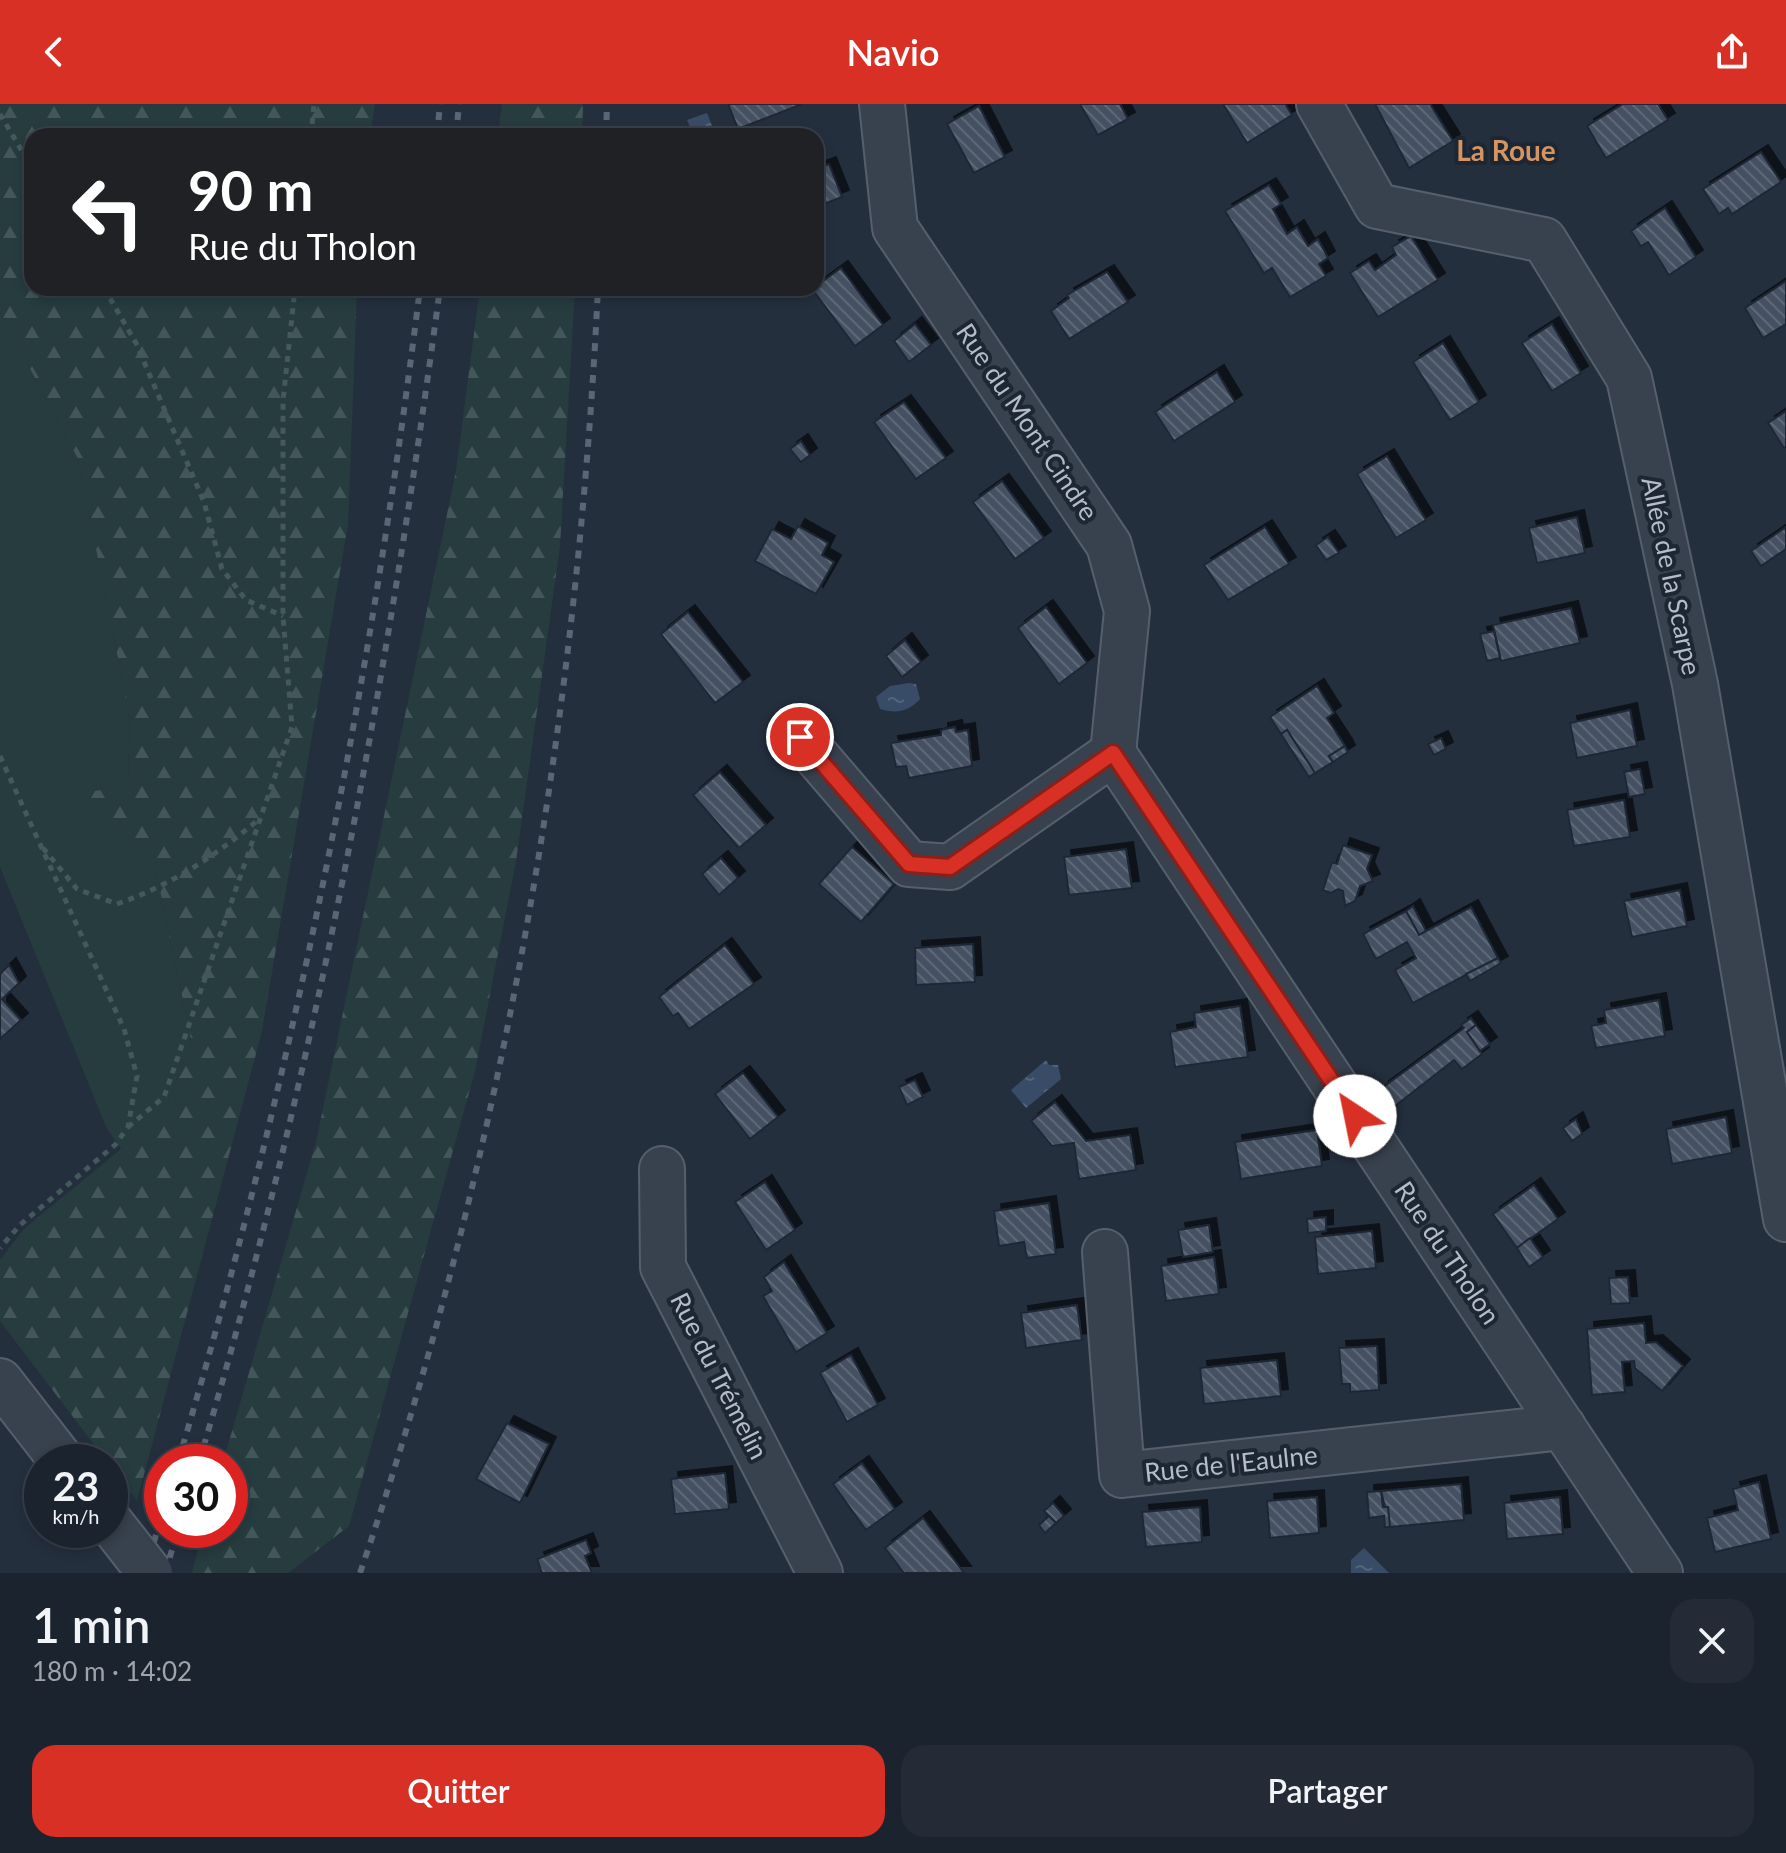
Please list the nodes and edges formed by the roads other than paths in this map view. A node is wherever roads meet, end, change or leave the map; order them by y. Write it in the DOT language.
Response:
graph roads {
  1 [pos="882,104"];
  2 [pos="1319,104"];
  3 [pos="800,737"];
  4 [pos="1113,753"];
  5 [pos="662,1169"];
  6 [pos="1786,1219"];
  7 [pos="1105,1252"];
  8 [pos="0,1381"];
  9 [pos="1563,1427"];
  10 [pos="49,1444"];
  11 [pos="128,1545"];
  12 [pos="150,1573"];
  13 [pos="820,1573"];
  14 [pos="1660,1573"];
  1 -- 4 [label="street, Rue du Mont Cindre"];
  2 -- 6 [label="street, Allée de la Scarpe"];
  3 -- 4 [label="street"];
  4 -- 9 [label="street, Rue du Tholon"];
  5 -- 13 [label="street, Rue du Trémelin"];
  7 -- 9 [label="street, Rue de l'Eaulne"];
  8 -- 10 [label="street"];
  9 -- 14 [label="street, Rue du Tholon"];
  11 -- 12 [label="street, bridge"];
}
